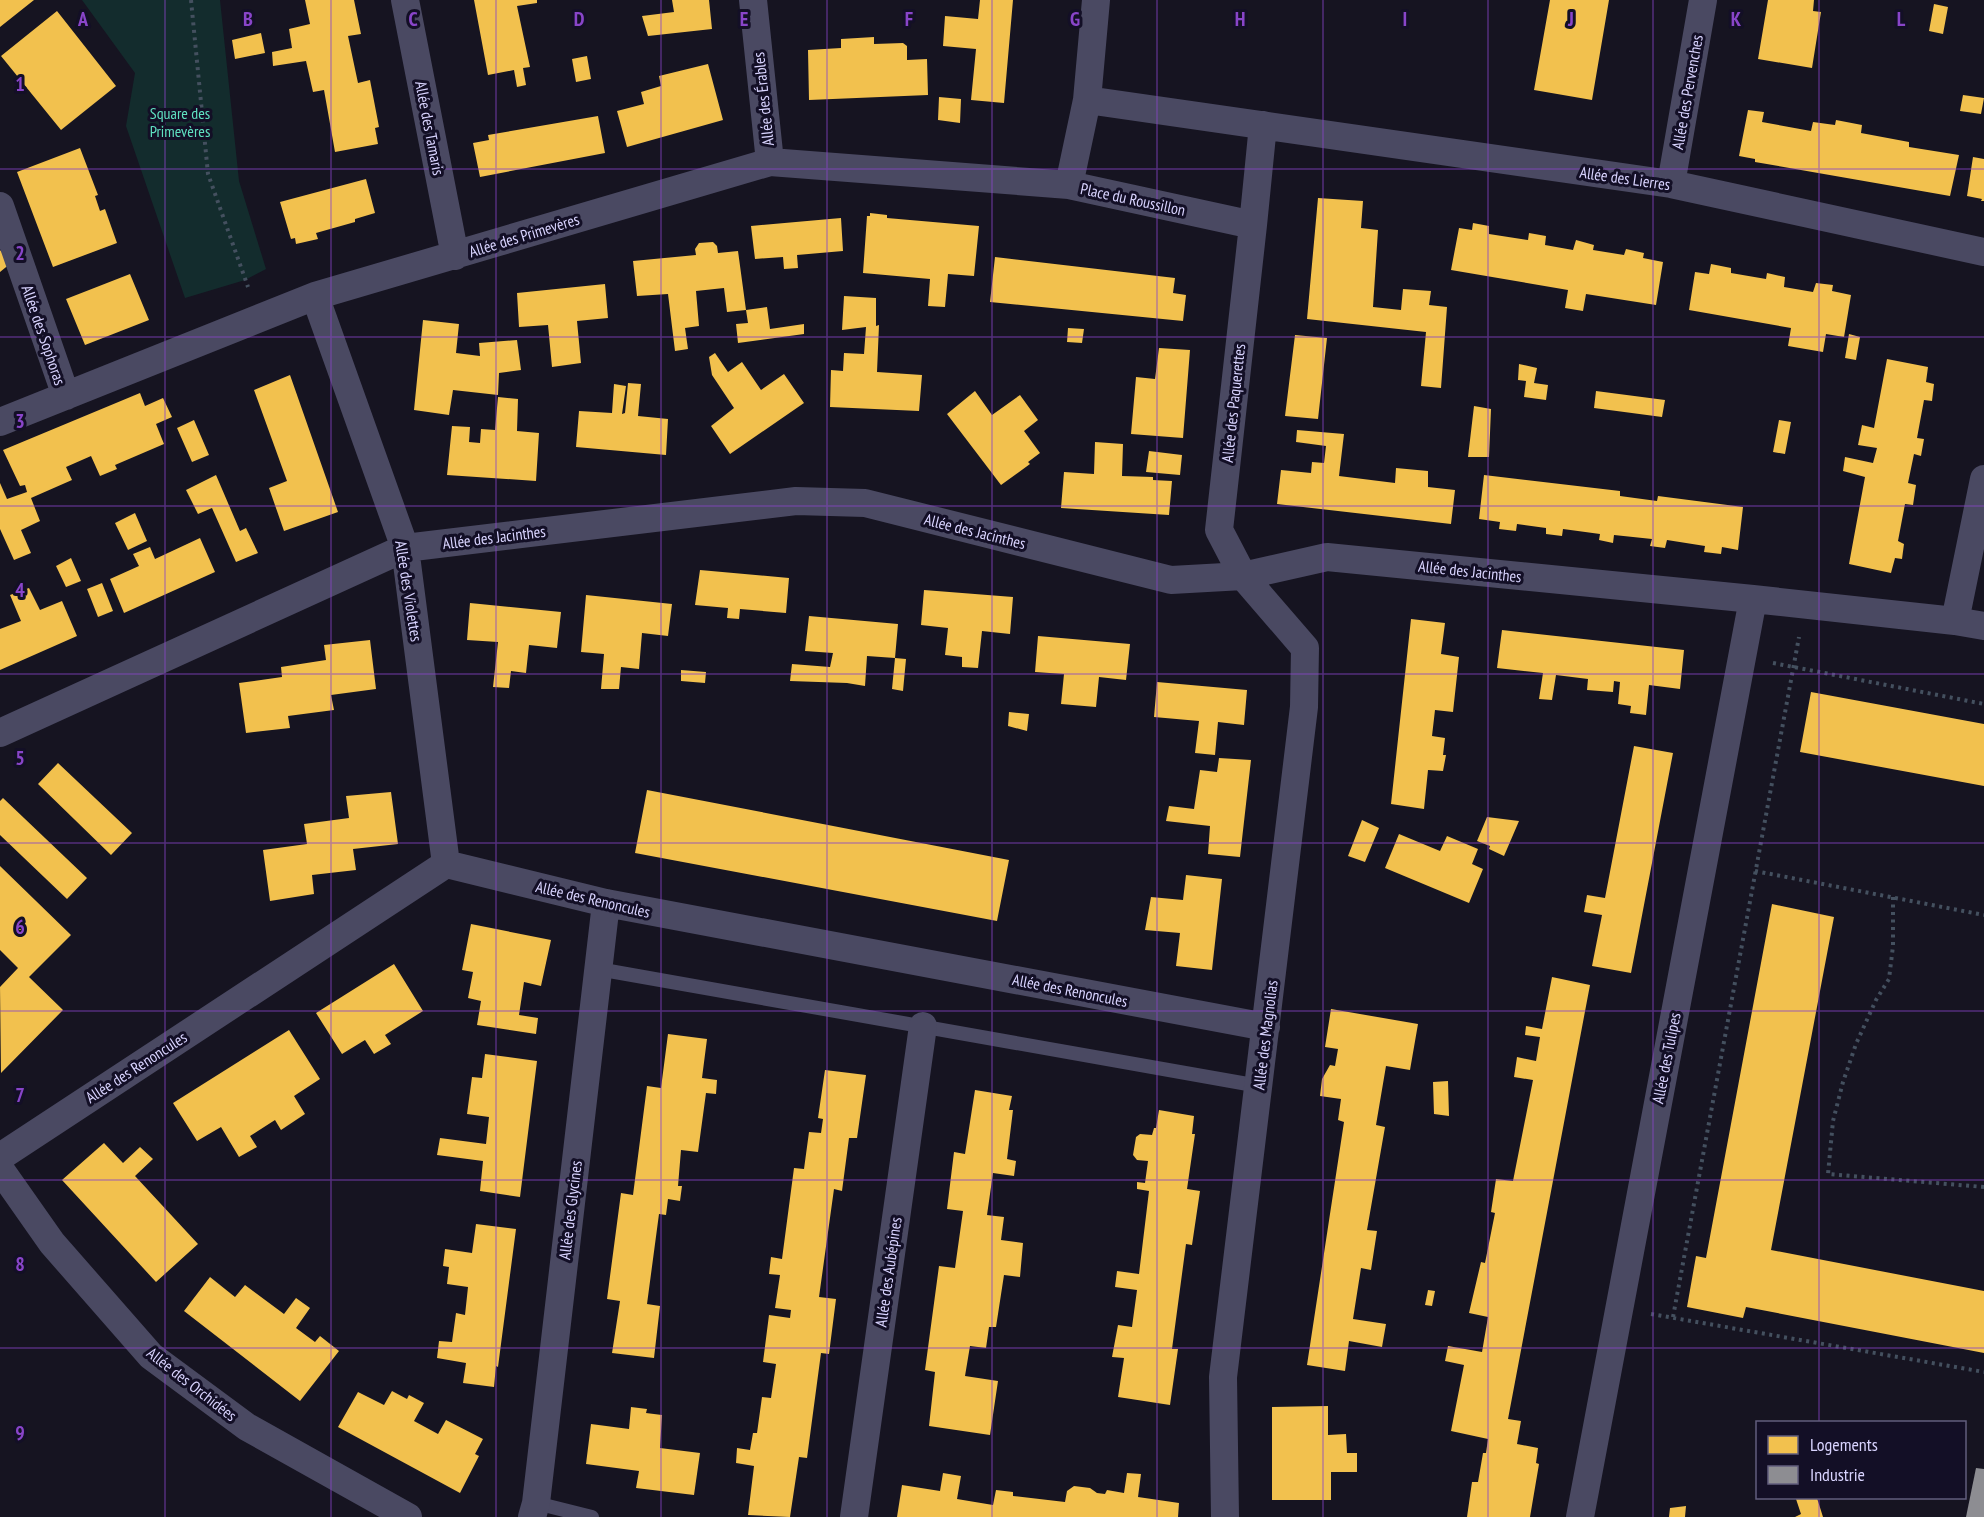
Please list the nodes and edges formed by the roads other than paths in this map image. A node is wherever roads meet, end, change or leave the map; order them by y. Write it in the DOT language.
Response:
graph roads {
  1 [pos="405,0"];
  2 [pos="753,0"];
  3 [pos="1096,0"];
  4 [pos="1703,0"];
  5 [pos="1087,100"];
  6 [pos="1263,125"];
  7 [pos="770,162"];
  8 [pos="1671,184"];
  9 [pos="1069,185"];
  10 [pos="0,206"];
  11 [pos="1253,225"];
  12 [pos="1984,252"];
  13 [pos="455,256"];
  14 [pos="315,296"];
  15 [pos="66,396"];
  16 [pos="0,422"];
  17 [pos="1984,479"];
  18 [pos="405,548"];
  19 [pos="1243,576"];
  20 [pos="1752,599"];
  21 [pos="1955,621"];
  22 [pos="1984,626"];
  23 [pos="0,733"];
  24 [pos="446,864"];
  25 [pos="606,903"];
  26 [pos="598,969"];
  27 [pos="923,1026"];
  28 [pos="1266,1027"];
  29 [pos="1258,1086"];
  30 [pos="0,1157"];
  31 [pos="0,1169"];
  32 [pos="534,1510"];
  33 [pos="408,1517"];
  34 [pos="592,1517"];
  35 [pos="854,1517"];
  36 [pos="1225,1517"];
  37 [pos="1580,1517"];
  1 -- 13 [label="street, Allée des Tamaris"];
  2 -- 7 [label="street, Allée des Érables"];
  3 -- 5 [label="street, Place du Roussillon"];
  4 -- 8 [label="street, Allée des Pervenches"];
  5 -- 6 [label="street"];
  5 -- 9 [label="street, Place du Roussillon"];
  6 -- 8 [label="street, Allée des Lierres"];
  6 -- 11 [label="street"];
  7 -- 9 [label="street, Allée des Primevères"];
  7 -- 13 [label="street, Allée des Primevères"];
  8 -- 12 [label="street, Allée des Lierres"];
  9 -- 11 [label="street, Place du Roussillon"];
  10 -- 15 [label="street, Allée des Sophoras"];
  11 -- 19 [label="street, Allée des Paquerettes"];
  13 -- 14 [label="street, Allée des Primevères"];
  14 -- 15 [label="street, Allée des Primevères"];
  14 -- 18 [label="street, Allée des Violettes"];
  15 -- 16 [label="street, Allée des Primevères"];
  17 -- 21 [label="street"];
  18 -- 19 [label="street, Allée des Jacinthes"];
  18 -- 23 [label="street, Allée des Jacinthes"];
  18 -- 24 [label="street, Allée des Violettes"];
  19 -- 20 [label="street, Allée des Jacinthes"];
  19 -- 28 [label="street, Allée des Magnolias"];
  20 -- 21 [label="street, Allée des Jacinthes"];
  20 -- 37 [label="street, Allée des Tulipes"];
  21 -- 22 [label="street, Allée des Jacinthes"];
  24 -- 25 [label="street, Allée des Renoncules"];
  24 -- 30 [label="street, Allée des Renoncules"];
  25 -- 26 [label="street, Allée des Glycines"];
  25 -- 28 [label="street, Allée des Renoncules"];
  26 -- 27 [label="lane"];
  26 -- 32 [label="street, Allée des Glycines"];
  27 -- 29 [label="lane"];
  27 -- 35 [label="street, Allée des Aubépines"];
  28 -- 29 [label="street, Allée des Magnolias"];
  29 -- 36 [label="street, Allée des Magnolias"];
  31 -- 33 [label="street, Allée des Orchidées"];
  32 -- 34 [label="lane"];
}
